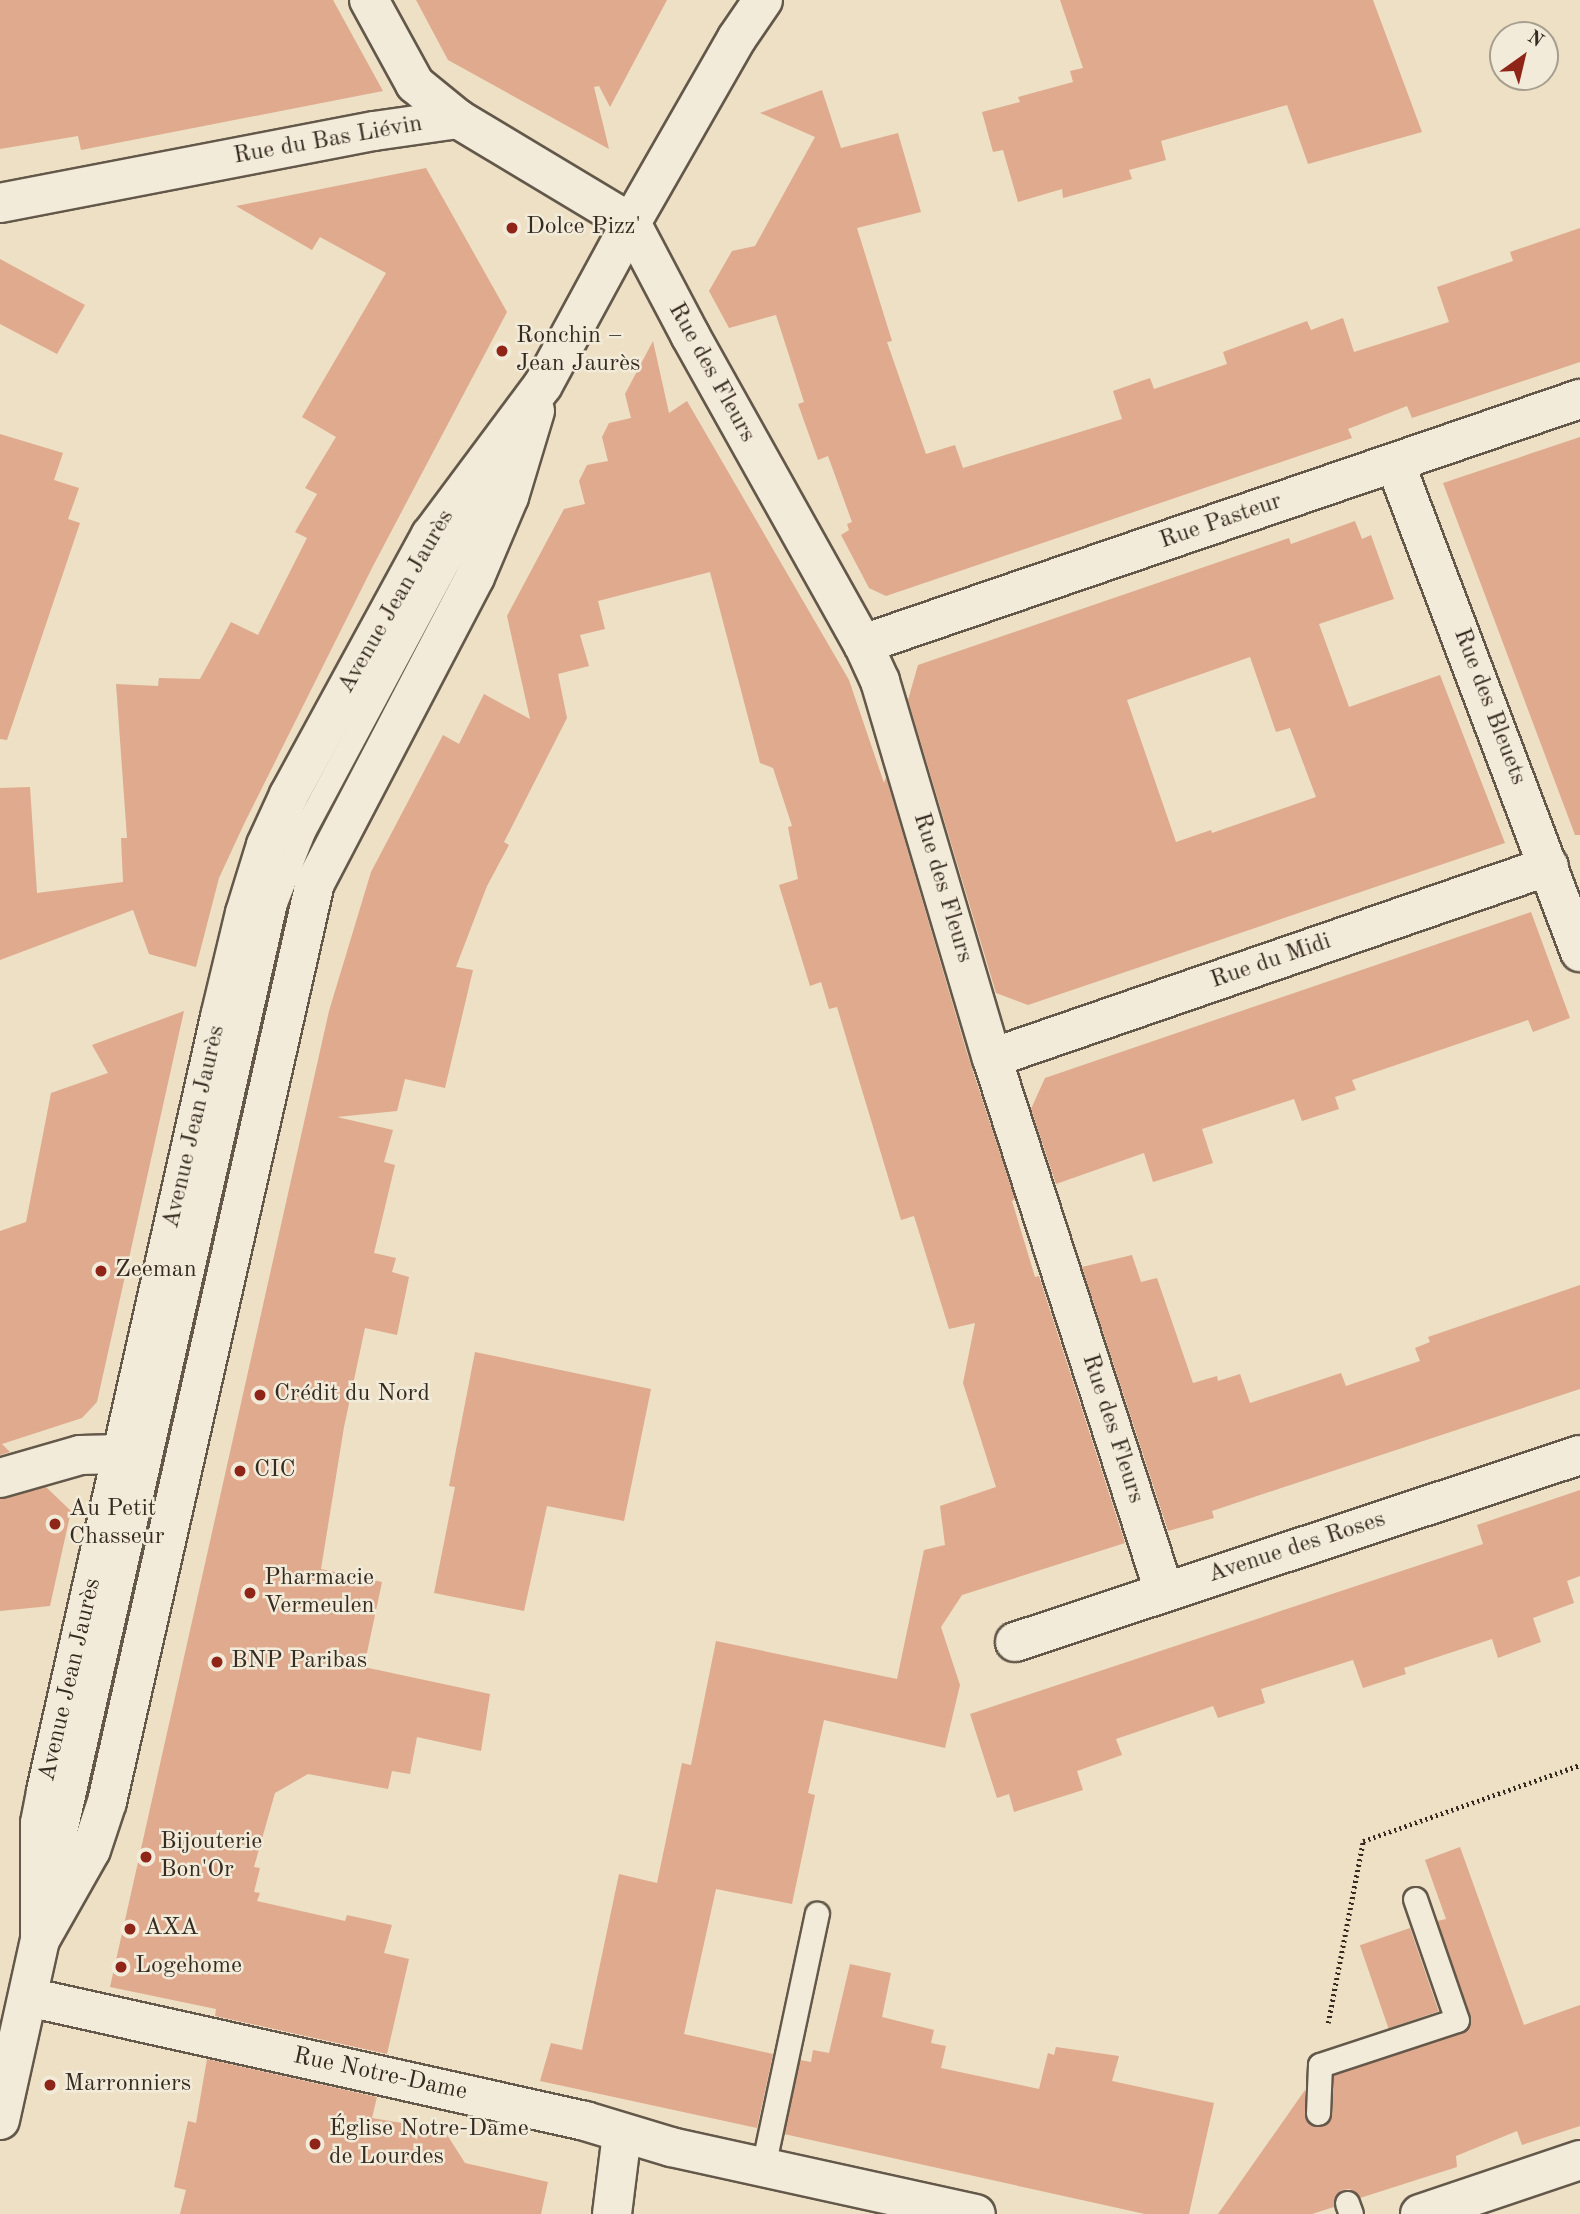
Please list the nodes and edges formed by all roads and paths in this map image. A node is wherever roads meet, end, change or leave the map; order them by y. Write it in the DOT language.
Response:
graph roads {
  1 [pos="369,0"];
  2 [pos="749,0"];
  3 [pos="757,0"];
  4 [pos="763,0"];
  5 [pos="737,38"];
  6 [pos="458,118"];
  7 [pos="0,203"];
  8 [pos="631,223"];
  9 [pos="543,385"];
  10 [pos="1580,399"];
  11 [pos="1395,463"];
  12 [pos="863,644"];
  13 [pos="1549,866"];
  14 [pos="1580,952"];
  15 [pos="992,1058"];
  16 [pos="121,1454"];
  17 [pos="1580,1455"];
  18 [pos="0,1479"];
  19 [pos="1164,1591"];
  20 [pos="1015,1642"];
  21 [pos="1415,1899"];
  22 [pos="817,1914"];
  23 [pos="40,1940"];
  24 [pos="28,1997"];
  25 [pos="7,2060"];
  26 [pos="1318,2113"];
  27 [pos="0,2120"];
  28 [pos="622,2134"];
  29 [pos="1580,2160"];
  30 [pos="763,2167"];
  31 [pos="612,2214"];
  32 [pos="976,2214"];
  33 [pos="1420,2214"];
  1 -- 6 [label="street"];
  2 -- 5 [label="street"];
  3 -- 5 [label="lane"];
  4 -- 5 [label="street"];
  5 -- 8 [label="street, Avenue Jean Jaurès"];
  6 -- 7 [label="street, Rue du Bas Liévin"];
  6 -- 8 [label="street, Rue du Bas Liévin"];
  8 -- 9 [label="street, Avenue Jean Jaurès"];
  8 -- 12 [label="street, Rue des Fleurs"];
  9 -- 16 [label="street, Avenue Jean Jaurès"];
  9 -- 23 [label="street, Avenue Jean Jaurès"];
  10 -- 11 [label="street, Rue Pasteur"];
  11 -- 12 [label="street, Rue Pasteur"];
  11 -- 13 [label="street, Rue des Bleuets"];
  12 -- 15 [label="street, Rue des Fleurs"];
  13 -- 14 [label="street, Rue des Bleuets"];
  13 -- 15 [label="street, Rue du Midi"];
  15 -- 19 [label="street, Rue des Fleurs"];
  16 -- 18 [label="street"];
  16 -- 23 [label="street, Avenue Jean Jaurès"];
  17 -- 19 [label="street, Avenue des Roses"];
  19 -- 20 [label="street, Avenue des Roses"];
  21 -- 26 [label="lane"];
  22 -- 30 [label="lane"];
  23 -- 24 [label="street, Avenue Jean Jaurès"];
  24 -- 25 [label="street, Avenue Jean Jaurès"];
  24 -- 28 [label="street, Rue Notre-Dame"];
  25 -- 27 [label="street, Avenue Jean Jaurès"];
  28 -- 30 [label="street, Rue Notre-Dame"];
  28 -- 31 [label="street"];
  29 -- 33 [label="street"];
  30 -- 32 [label="street, Rue Notre-Dame"];
}
